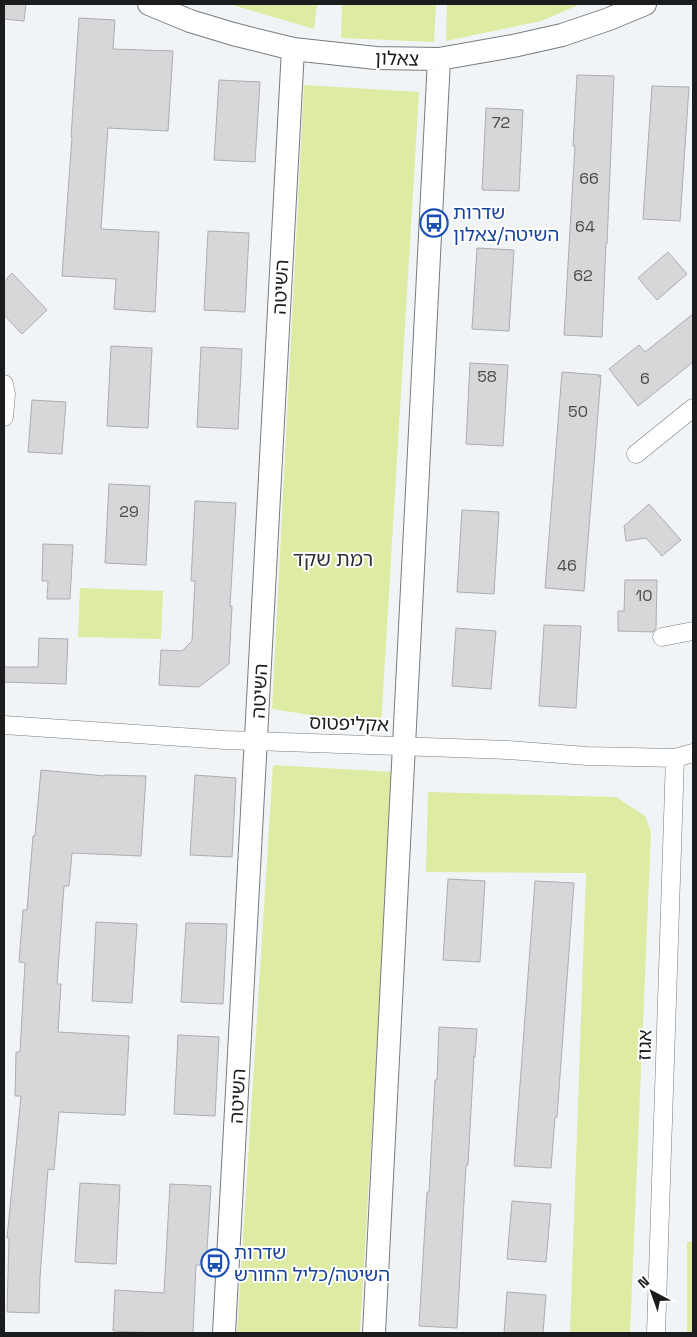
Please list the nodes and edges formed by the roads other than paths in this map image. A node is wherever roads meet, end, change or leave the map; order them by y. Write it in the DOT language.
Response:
graph roads {
  1 [pos="149,4"];
  2 [pos="644,4"];
  3 [pos="293,49"];
  4 [pos="439,59"];
  5 [pos="4,384"];
  6 [pos="693,408"];
  7 [pos="4,418"];
  8 [pos="636,454"];
  9 [pos="693,632"];
  10 [pos="662,637"];
  11 [pos="4,725"];
  12 [pos="256,742"];
  13 [pos="404,746"];
  14 [pos="693,753"];
  15 [pos="675,758"];
  16 [pos="224,1333"];
  17 [pos="374,1333"];
  18 [pos="656,1333"];
  1 -- 3 [label="street, צאלון"];
  2 -- 4 [label="street, צאלון"];
  3 -- 4 [label="street, צאלון"];
  3 -- 12 [label="street, השיטה"];
  4 -- 13 [label="street"];
  5 -- 7 [label="street"];
  6 -- 8 [label="street"];
  9 -- 10 [label="street"];
  11 -- 12 [label="street, אקליפטוס"];
  12 -- 13 [label="street, אקליפטוס"];
  12 -- 16 [label="street, השיטה"];
  13 -- 15 [label="street, אקליפטוס"];
  13 -- 17 [label="street"];
  14 -- 15 [label="street, אקליפטוס"];
  15 -- 18 [label="street, אגוז"];
}
